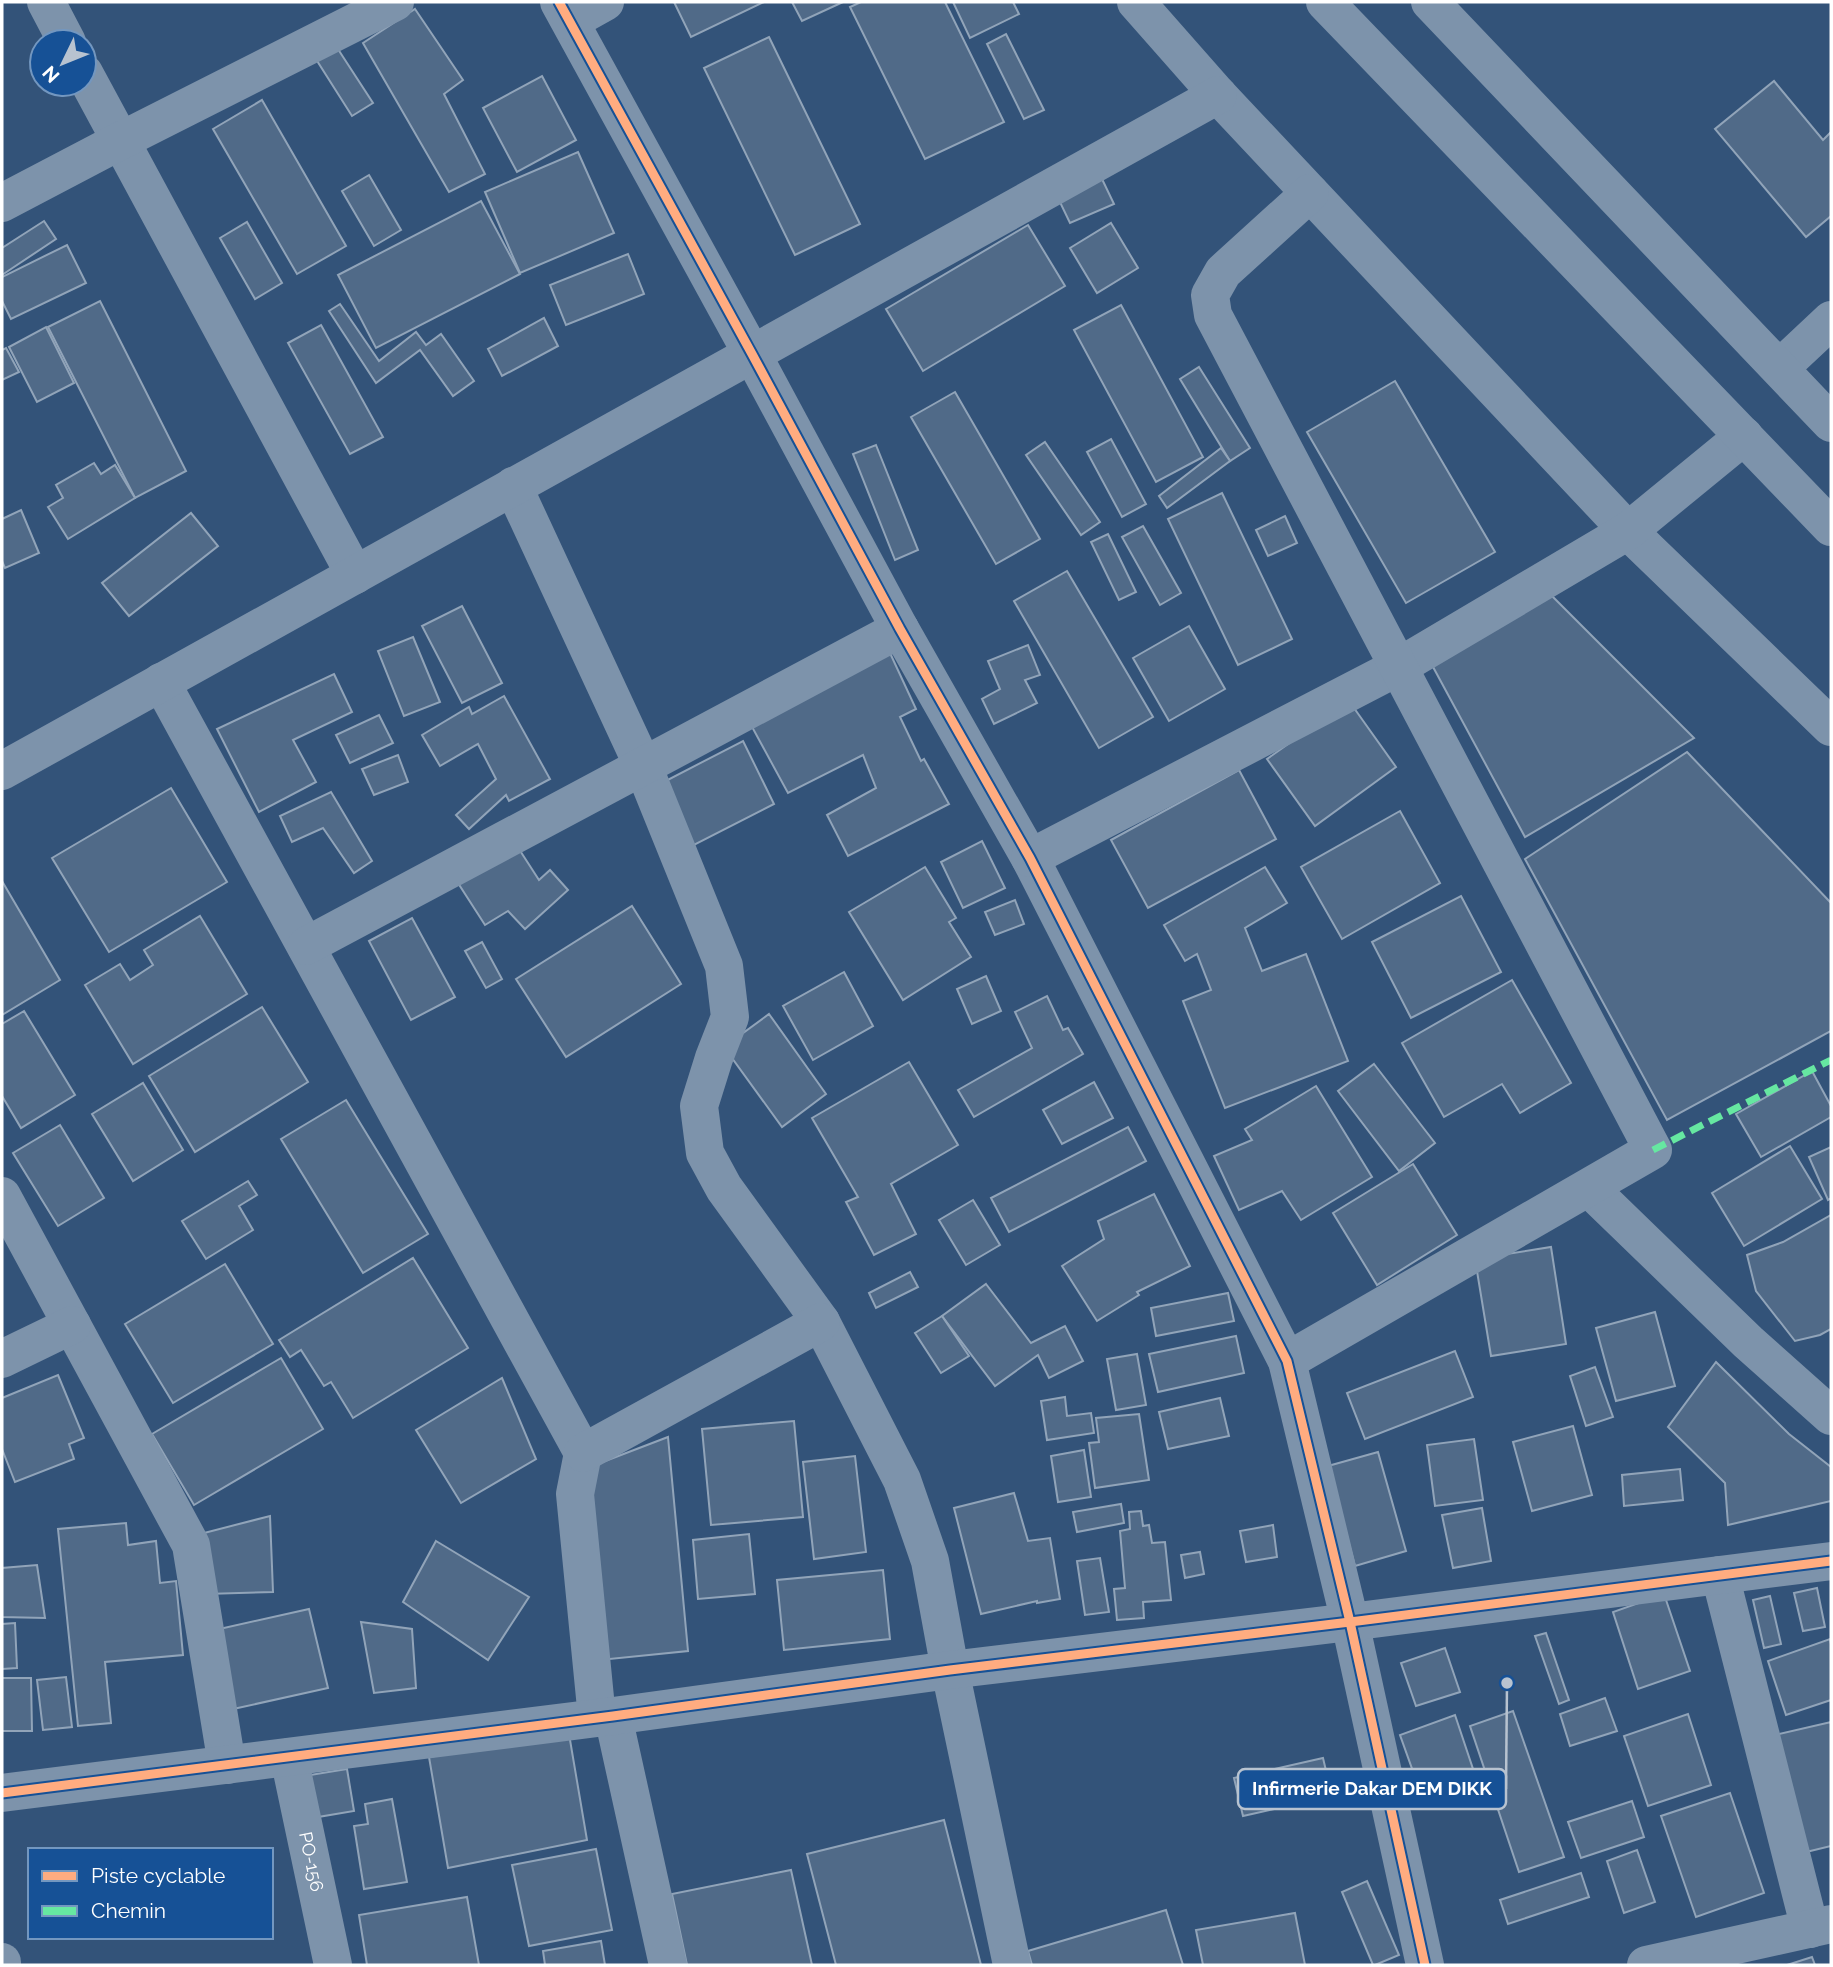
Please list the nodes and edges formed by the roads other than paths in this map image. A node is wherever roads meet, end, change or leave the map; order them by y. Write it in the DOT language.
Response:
graph roads {
  1 [pos="46,2"];
  2 [pos="395,2"];
  3 [pos="605,2"];
  4 [pos="1136,2"];
  5 [pos="1325,2"];
  6 [pos="1430,2"];
  7 [pos="565,12"];
  8 [pos="60,28"];
  9 [pos="1218,95"];
  10 [pos="97,98"];
  11 [pos="120,141"];
  12 [pos="1310,193"];
  13 [pos="2,203"];
  14 [pos="1831,320"];
  15 [pos="752,354"];
  16 [pos="1781,368"];
  17 [pos="1831,423"];
  18 [pos="1744,436"];
  19 [pos="513,486"];
  20 [pos="1805,500"];
  21 [pos="1831,527"];
  22 [pos="1628,531"];
  23 [pos="1831,536"];
  24 [pos="355,575"];
  25 [pos="900,629"];
  26 [pos="1398,667"];
  27 [pos="161,682"];
  28 [pos="1831,727"];
  29 [pos="643,766"];
  30 [pos="2,771"];
  31 [pos="1030,858"];
  32 [pos="306,946"];
  33 [pos="1589,1188"];
  34 [pos="2,1196"];
  35 [pos="821,1322"];
  36 [pos="72,1325"];
  37 [pos="2,1359"];
  38 [pos="1287,1361"];
  39 [pos="1831,1416"];
  40 [pos="583,1453"];
  41 [pos="1831,1561"];
  42 [pos="1720,1575"];
  43 [pos="1350,1622"];
  44 [pos="950,1670"];
  45 [pos="605,1717"];
  46 [pos="289,1757"];
  47 [pos="227,1765"];
  48 [pos="2,1793"];
  49 [pos="1820,1927"];
  50 [pos="333,1965"];
  51 [pos="668,1965"];
  52 [pos="1012,1965"];
  53 [pos="1425,1965"];
  54 [pos="1646,1965"];
  1 -- 8 [label="main road"];
  2 -- 11 [label="main road"];
  3 -- 7 [label="main road"];
  4 -- 9 [label="main road"];
  5 -- 18 [label="main road"];
  6 -- 16 [label="main road"];
  7 -- 15 [label="main road"];
  9 -- 12 [label="main road"];
  9 -- 15 [label="main road"];
  10 -- 11 [label="main road"];
  11 -- 13 [label="main road"];
  11 -- 24 [label="main road"];
  12 -- 22 [label="main road"];
  12 -- 26 [label="main road"];
  14 -- 16 [label="main road"];
  15 -- 19 [label="main road"];
  15 -- 25 [label="main road"];
  16 -- 17 [label="main road"];
  18 -- 20 [label="main road"];
  18 -- 22 [label="main road"];
  19 -- 24 [label="main road"];
  19 -- 29 [label="main road"];
  20 -- 21 [label="main road"];
  20 -- 23 [label="main road"];
  22 -- 26 [label="main road"];
  22 -- 28 [label="main road"];
  24 -- 27 [label="main road"];
  25 -- 29 [label="main road"];
  25 -- 31 [label="main road"];
  26 -- 31 [label="main road"];
  26 -- 33 [label="main road"];
  27 -- 30 [label="main road"];
  27 -- 32 [label="main road"];
  29 -- 32 [label="main road"];
  29 -- 35 [label="main road"];
  31 -- 38 [label="main road"];
  32 -- 40 [label="main road"];
  33 -- 38 [label="main road"];
  33 -- 39 [label="main road"];
  34 -- 36 [label="main road"];
  35 -- 40 [label="main road"];
  35 -- 44 [label="main road"];
  36 -- 37 [label="main road"];
  36 -- 47 [label="main road"];
  38 -- 43 [label="main road"];
  40 -- 45 [label="main road"];
  41 -- 42 [label="main road"];
  42 -- 43 [label="main road"];
  42 -- 49 [label="main road"];
  43 -- 44 [label="main road"];
  43 -- 53 [label="main road"];
  44 -- 45 [label="main road"];
  44 -- 52 [label="main road"];
  45 -- 46 [label="main road"];
  45 -- 51 [label="main road"];
  46 -- 47 [label="main road"];
  46 -- 50 [label="main road, PO-156"];
  47 -- 48 [label="main road"];
  49 -- 54 [label="main road"];
}
